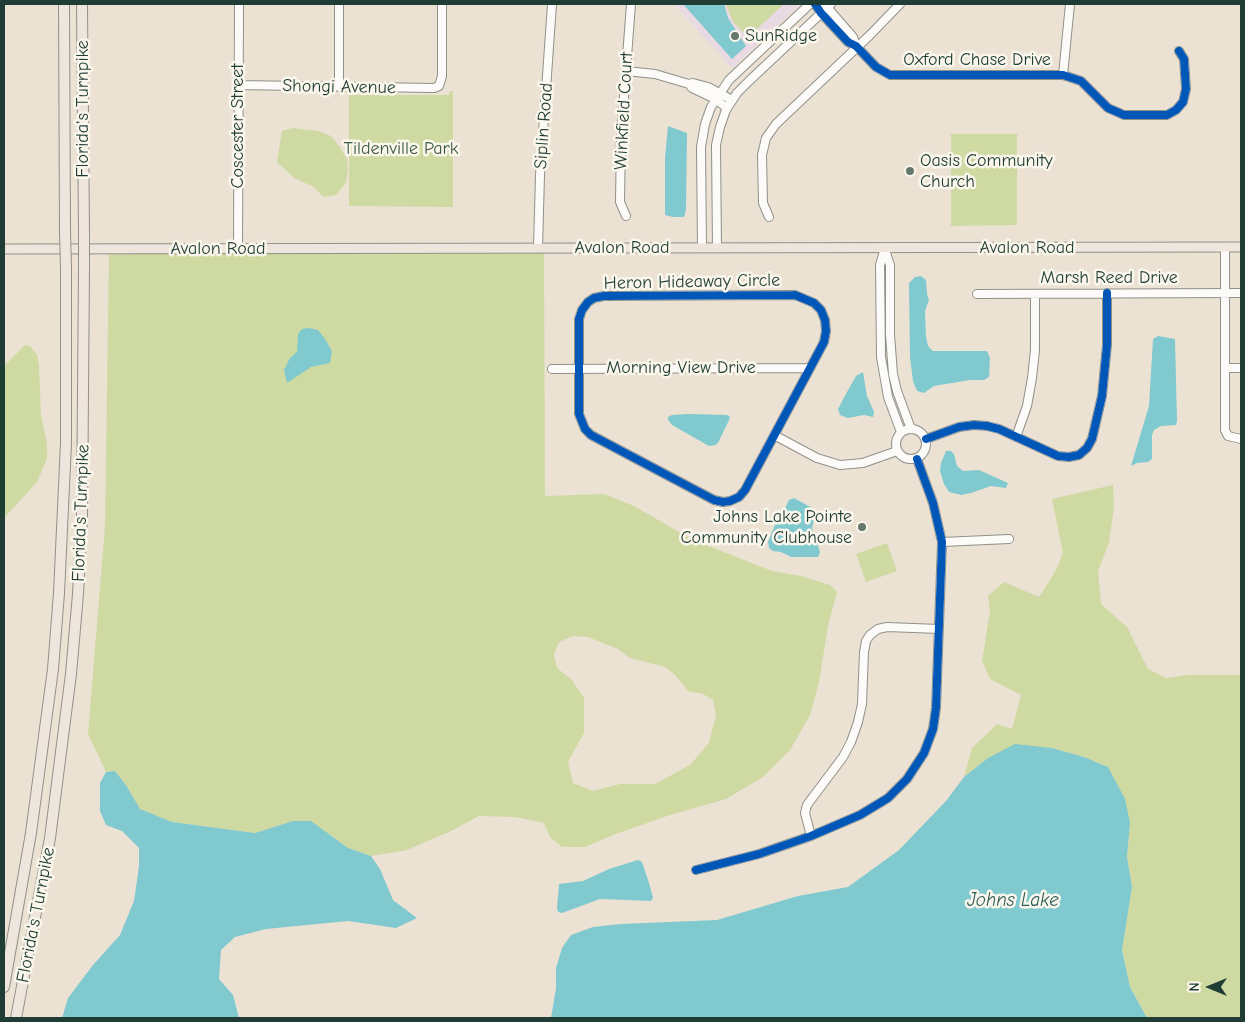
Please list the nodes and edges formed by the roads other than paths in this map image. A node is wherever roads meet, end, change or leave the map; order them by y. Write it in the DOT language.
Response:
graph roads {
  1 [pos="64,4"];
  2 [pos="82,4"];
  3 [pos="239,4"];
  4 [pos="339,4"];
  5 [pos="442,4"];
  6 [pos="552,4"];
  7 [pos="631,4"];
  8 [pos="810,4"];
  9 [pos="816,4"];
  10 [pos="900,4"];
  11 [pos="1070,4"];
  12 [pos="826,5"];
  13 [pos="821,13"];
  14 [pos="839,27"];
  15 [pos="856,46"];
  16 [pos="1178,51"];
  17 [pos="626,70"];
  18 [pos="1063,74"];
  19 [pos="238,84"];
  20 [pos="339,87"];
  21 [pos="717,96"];
  22 [pos="732,100"];
  23 [pos="727,108"];
  24 [pos="626,216"];
  25 [pos="769,217"];
  26 [pos="1225,247"];
  27 [pos="1241,247"];
  28 [pos="538,248"];
  29 [pos="702,248"];
  30 [pos="717,248"];
  31 [pos="885,248"];
  32 [pos="4,249"];
  33 [pos="238,249"];
  34 [pos="1225,293"];
  35 [pos="1241,293"];
  36 [pos="977,294"];
  37 [pos="1035,294"];
  38 [pos="1107,294"];
  39 [pos="880,335"];
  40 [pos="890,335"];
  41 [pos="580,368"];
  42 [pos="810,368"];
  43 [pos="1225,368"];
  44 [pos="1241,368"];
  45 [pos="552,369"];
  46 [pos="911,429"];
  47 [pos="901,432"];
  48 [pos="774,435"];
  49 [pos="1016,437"];
  50 [pos="926,439"];
  51 [pos="1241,439"];
  52 [pos="897,451"];
  53 [pos="917,459"];
  54 [pos="1009,539"];
  55 [pos="942,542"];
  56 [pos="939,629"];
  57 [pos="811,836"];
  58 [pos="696,870"];
  59 [pos="4,987"];
  60 [pos="16,1018"];
  1 -- 59 [label="highway, Florida's Turnpike, bridge"];
  2 -- 60 [label="highway, Florida's Turnpike, bridge"];
  3 -- 19 [label="street, Coscester Street"];
  4 -- 20 [label="street"];
  5 -- 20 [label="street, Shongi Avenue"];
  6 -- 28 [label="street, Siplin Road"];
  7 -- 17 [label="street, Winkfield Court"];
  8 -- 21 [label="street"];
  9 -- 13 [label="street, Oxford Chase Drive"];
  10 -- 15 [label="street"];
  11 -- 18 [label="street"];
  12 -- 13 [label="street"];
  12 -- 14 [label="street, Oxford Chase Drive"];
  13 -- 14 [label="street, Oxford Chase Drive"];
  13 -- 22 [label="street"];
  14 -- 15 [label="street, Oxford Chase Drive"];
  15 -- 18 [label="street, Oxford Chase Drive"];
  15 -- 25 [label="street"];
  16 -- 18 [label="street, Oxford Chase Drive"];
  17 -- 21 [label="street"];
  17 -- 24 [label="street, Winkfield Court"];
  19 -- 20 [label="street, Shongi Avenue"];
  19 -- 33 [label="street, Coscester Street"];
  21 -- 22 [label="street"];
  21 -- 23 [label="street"];
  21 -- 29 [label="street"];
  22 -- 23 [label="street"];
  23 -- 30 [label="street"];
  26 -- 27 [label="main road, Avalon Road"];
  26 -- 31 [label="main road, Avalon Road"];
  26 -- 34 [label="street"];
  28 -- 29 [label="main road, Avalon Road"];
  28 -- 33 [label="main road, Avalon Road"];
  29 -- 30 [label="main road, Avalon Road"];
  30 -- 31 [label="main road, Avalon Road"];
  31 -- 39 [label="street"];
  31 -- 40 [label="street"];
  32 -- 33 [label="main road, Avalon Road"];
  34 -- 35 [label="street, Marsh Reed Drive"];
  34 -- 38 [label="street, Marsh Reed Drive"];
  34 -- 43 [label="street"];
  36 -- 37 [label="street, Marsh Reed Drive"];
  37 -- 38 [label="street, Marsh Reed Drive"];
  37 -- 49 [label="street"];
  38 -- 49 [label="street"];
  39 -- 40 [label="street"];
  39 -- 47 [label="street"];
  40 -- 46 [label="street"];
  41 -- 42 [label="street, Morning View Drive"];
  41 -- 42 [label="street, Heron Hideaway Circle"];
  41 -- 45 [label="street, Morning View Drive"];
  41 -- 48 [label="street, Heron Hideaway Circle"];
  42 -- 48 [label="street, Heron Hideaway Circle"];
  43 -- 44 [label="street"];
  43 -- 51 [label="street"];
  46 -- 47 [label="street"];
  46 -- 50 [label="street"];
  47 -- 52 [label="street"];
  48 -- 52 [label="street"];
  49 -- 50 [label="street"];
  50 -- 53 [label="street"];
  52 -- 53 [label="street"];
  53 -- 55 [label="street"];
  54 -- 55 [label="street"];
  55 -- 56 [label="street"];
  56 -- 57 [label="street"];
  56 -- 57 [label="street"];
  57 -- 58 [label="street"];
}
